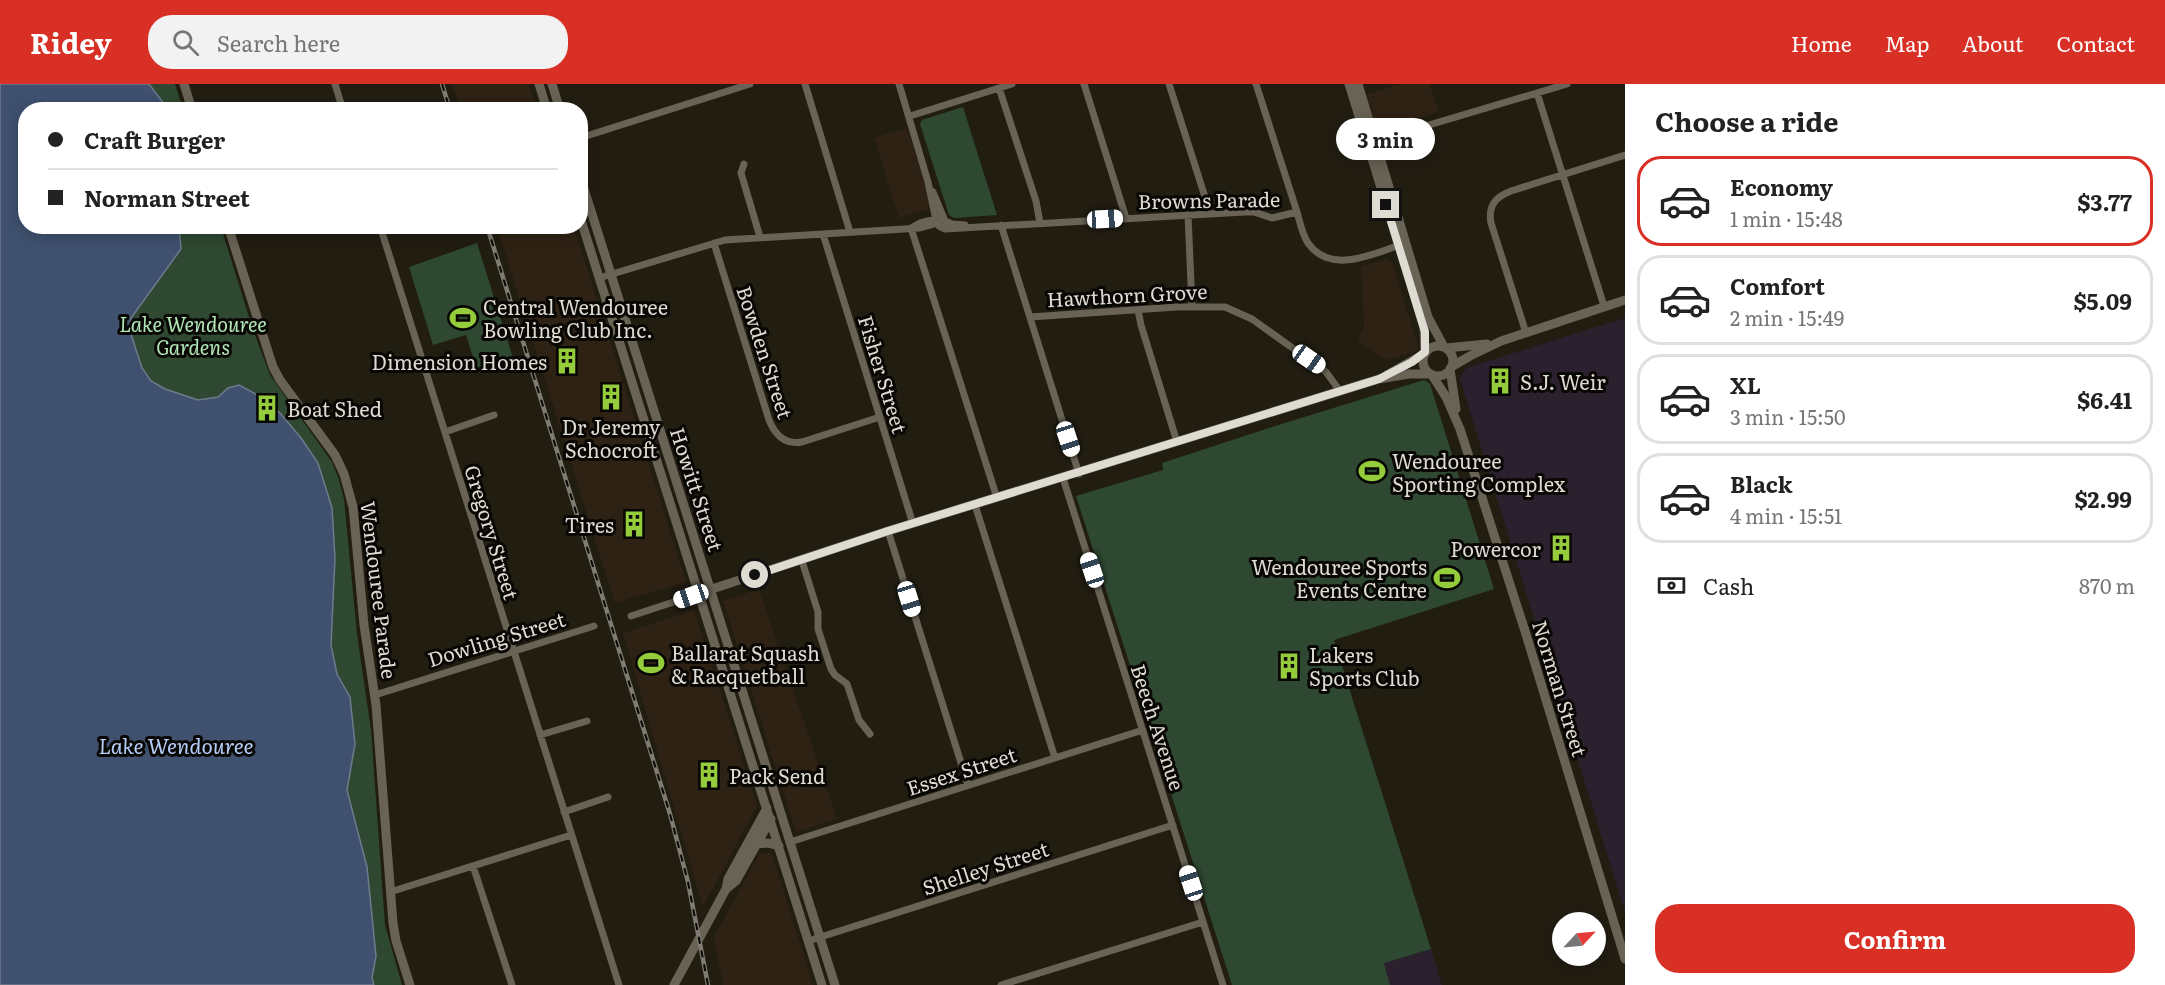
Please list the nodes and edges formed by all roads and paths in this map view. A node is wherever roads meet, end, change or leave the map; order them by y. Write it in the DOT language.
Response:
graph roads {
  1 [pos="184,84"];
  2 [pos="335,84"];
  3 [pos="539,84"];
  4 [pos="552,84"];
  5 [pos="750,84"];
  6 [pos="805,84"];
  7 [pos="899,84"];
  8 [pos="1012,84"];
  9 [pos="1084,84"];
  10 [pos="1170,84"];
  11 [pos="1256,84"];
  12 [pos="1349,84"];
  13 [pos="1358,84"];
  14 [pos="1567,84"];
  15 [pos="999,88"];
  16 [pos="1537,93"];
  17 [pos="190,102"];
  18 [pos="341,102"];
  19 [pos="545,102"];
  20 [pos="558,102"];
  21 [pos="910,116"];
  22 [pos="588,135"];
  23 [pos="1371,142"];
  24 [pos="1625,155"];
  25 [pos="744,164"];
  26 [pos="1563,175"];
  27 [pos="588,201"];
  28 [pos="1297,212"];
  29 [pos="1207,213"];
  30 [pos="1188,215"];
  31 [pos="1126,218"];
  32 [pos="939,220"];
  33 [pos="1040,223"];
  34 [pos="1001,225"];
  35 [pos="911,228"];
  36 [pos="850,232"];
  37 [pos="231,234"];
  38 [pos="383,234"];
  39 [pos="585,234"];
  40 [pos="823,234"];
  41 [pos="760,237"];
  42 [pos="714,243"];
  43 [pos="1402,244"];
  44 [pos="611,274"];
  45 [pos="599,278"];
  46 [pos="1625,300"];
  47 [pos="1192,306"];
  48 [pos="1604,306"];
  49 [pos="1138,310"];
  50 [pos="1030,317"];
  51 [pos="1526,333"];
  52 [pos="1501,341"];
  53 [pos="1445,347"];
  54 [pos="1425,353"];
  55 [pos="1451,368"];
  56 [pos="1431,374"];
  57 [pos="1379,379"];
  58 [pos="1340,391"];
  59 [pos="494,416"];
  60 [pos="880,417"];
  61 [pos="1460,429"];
  62 [pos="445,432"];
  63 [pos="1178,442"];
  64 [pos="1079,474"];
  65 [pos="1064,478"];
  66 [pos="997,498"];
  67 [pos="975,505"];
  68 [pos="913,524"];
  69 [pos="888,531"];
  70 [pos="802,561"];
  71 [pos="711,589"];
  72 [pos="698,594"];
  73 [pos="632,616"];
  74 [pos="594,626"];
  75 [pos="513,651"];
  76 [pos="375,695"];
  77 [pos="587,721"];
  78 [pos="754,730"];
  79 [pos="1143,730"];
  80 [pos="743,733"];
  81 [pos="870,734"];
  82 [pos="540,735"];
  83 [pos="1055,758"];
  84 [pos="968,785"];
  85 [pos="608,797"];
  86 [pos="766,808"];
  87 [pos="780,811"];
  88 [pos="564,812"];
  89 [pos="765,820"];
  90 [pos="1173,825"];
  91 [pos="571,835"];
  92 [pos="790,842"];
  93 [pos="756,844"];
  94 [pos="779,846"];
  95 [pos="473,866"];
  96 [pos="726,889"];
  97 [pos="390,892"];
  98 [pos="1203,921"];
  99 [pos="820,937"];
  100 [pos="808,941"];
  101 [pos="1625,959"];
  102 [pos="410,985"];
  103 [pos="512,985"];
  104 [pos="619,985"];
  105 [pos="674,985"];
  106 [pos="822,985"];
  107 [pos="835,985"];
  108 [pos="1001,985"];
  109 [pos="1223,985"];
  1 -- 17 [label="main road"];
  2 -- 18 [label="street"];
  3 -- 19 [label="main road"];
  4 -- 20 [label="main road"];
  5 -- 22 [label="street"];
  6 -- 36 [label="street"];
  7 -- 21 [label="street"];
  8 -- 15 [label="street"];
  9 -- 31 [label="street"];
  10 -- 29 [label="street"];
  11 -- 28 [label="street"];
  12 -- 23 [label="main road, Norman Street"];
  13 -- 23 [label="main road, Norman Street"];
  14 -- 16 [label="street"];
  15 -- 21 [label="street"];
  15 -- 33 [label="street"];
  16 -- 23 [label="street"];
  16 -- 26 [label="street"];
  21 -- 32 [label="street"];
  23 -- 43 [label="main road, Norman Street"];
  24 -- 26 [label="street"];
  25 -- 41 [label="street"];
  26 -- 48 [label="street"];
  26 -- 51 [label="street"];
  27 -- 44 [label="main road, Howitt Street"];
  28 -- 29 [label="street, Browns Parade"];
  28 -- 43 [label="street, Browns Parade"];
  29 -- 30 [label="street, Browns Parade"];
  30 -- 31 [label="street, Browns Parade"];
  30 -- 47 [label="street"];
  31 -- 33 [label="street, Browns Parade"];
  32 -- 34 [label="street, Browns Parade"];
  32 -- 35 [label="street"];
  33 -- 34 [label="street, Browns Parade"];
  34 -- 50 [label="street"];
  35 -- 36 [label="street"];
  35 -- 66 [label="street"];
  36 -- 40 [label="street"];
  37 -- 76 [label="main road, Wendouree Parade"];
  38 -- 62 [label="street, Gregory Street"];
  39 -- 45 [label="main road, Howitt Street"];
  40 -- 41 [label="street"];
  40 -- 60 [label="street, Fisher Street"];
  41 -- 42 [label="street"];
  42 -- 44 [label="street"];
  42 -- 60 [label="street, Bowden Street"];
  43 -- 53 [label="main road, Norman Street"];
  43 -- 54 [label="main road, Norman Street"];
  44 -- 45 [label="street"];
  44 -- 71 [label="main road, Howitt Street"];
  45 -- 72 [label="main road, Howitt Street"];
  46 -- 48 [label="main road"];
  47 -- 49 [label="street, Hawthorn Grove"];
  47 -- 58 [label="street, Hawthorn Grove"];
  48 -- 51 [label="main road"];
  49 -- 50 [label="street, Hawthorn Grove"];
  49 -- 63 [label="street"];
  50 -- 64 [label="street"];
  51 -- 52 [label="main road"];
  52 -- 53 [label="main road"];
  52 -- 55 [label="main road"];
  53 -- 54 [label="main road"];
  53 -- 55 [label="main road, Norman Street"];
  54 -- 56 [label="main road, Norman Street"];
  54 -- 57 [label="main road"];
  55 -- 56 [label="main road"];
  55 -- 61 [label="main road, Norman Street"];
  56 -- 57 [label="main road"];
  56 -- 61 [label="main road, Norman Street"];
  57 -- 58 [label="main road"];
  58 -- 63 [label="main road"];
  59 -- 62 [label="street"];
  60 -- 68 [label="street, Fisher Street"];
  61 -- 101 [label="main road, Norman Street"];
  62 -- 75 [label="street, Gregory Street"];
  63 -- 64 [label="main road"];
  64 -- 65 [label="main road"];
  65 -- 66 [label="main road"];
  65 -- 79 [label="street, Beech Avenue"];
  66 -- 67 [label="main road"];
  67 -- 68 [label="main road"];
  67 -- 83 [label="street"];
  68 -- 69 [label="main road"];
  69 -- 70 [label="main road"];
  69 -- 84 [label="street"];
  70 -- 71 [label="main road"];
  70 -- 81 [label="street"];
  71 -- 72 [label="main road"];
  71 -- 78 [label="main road, Howitt Street"];
  72 -- 73 [label="street"];
  72 -- 80 [label="main road, Howitt Street"];
  74 -- 75 [label="street, Dowling Street"];
  75 -- 76 [label="street, Dowling Street"];
  75 -- 82 [label="street, Gregory Street"];
  76 -- 97 [label="main road, Wendouree Parade"];
  77 -- 82 [label="street"];
  78 -- 80 [label="main road"];
  78 -- 87 [label="main road, Howitt Street"];
  79 -- 83 [label="street, Essex Street"];
  79 -- 90 [label="street, Beech Avenue"];
  80 -- 86 [label="main road, Howitt Street"];
  82 -- 88 [label="street, Gregory Street"];
  83 -- 84 [label="street, Essex Street"];
  84 -- 92 [label="street, Essex Street"];
  85 -- 88 [label="street"];
  86 -- 87 [label="main road"];
  86 -- 89 [label="main road"];
  87 -- 89 [label="main road"];
  87 -- 92 [label="main road, Howitt Street"];
  88 -- 91 [label="street, Gregory Street"];
  89 -- 93 [label="main road"];
  89 -- 94 [label="main road"];
  89 -- 96 [label="main road"];
  90 -- 98 [label="street, Beech Avenue"];
  90 -- 99 [label="street, Shelley Street"];
  91 -- 95 [label="street"];
  91 -- 104 [label="street, Gregory Street"];
  92 -- 99 [label="main road, Howitt Street"];
  93 -- 94 [label="main road"];
  93 -- 96 [label="main road"];
  94 -- 100 [label="main road"];
  95 -- 97 [label="street"];
  95 -- 103 [label="street"];
  96 -- 105 [label="main road"];
  97 -- 102 [label="main road, Wendouree Parade"];
  98 -- 108 [label="street"];
  98 -- 109 [label="street, Beech Avenue"];
  99 -- 100 [label="street, Shelley Street"];
  99 -- 107 [label="main road, Howitt Street"];
  100 -- 106 [label="main road"];
}
